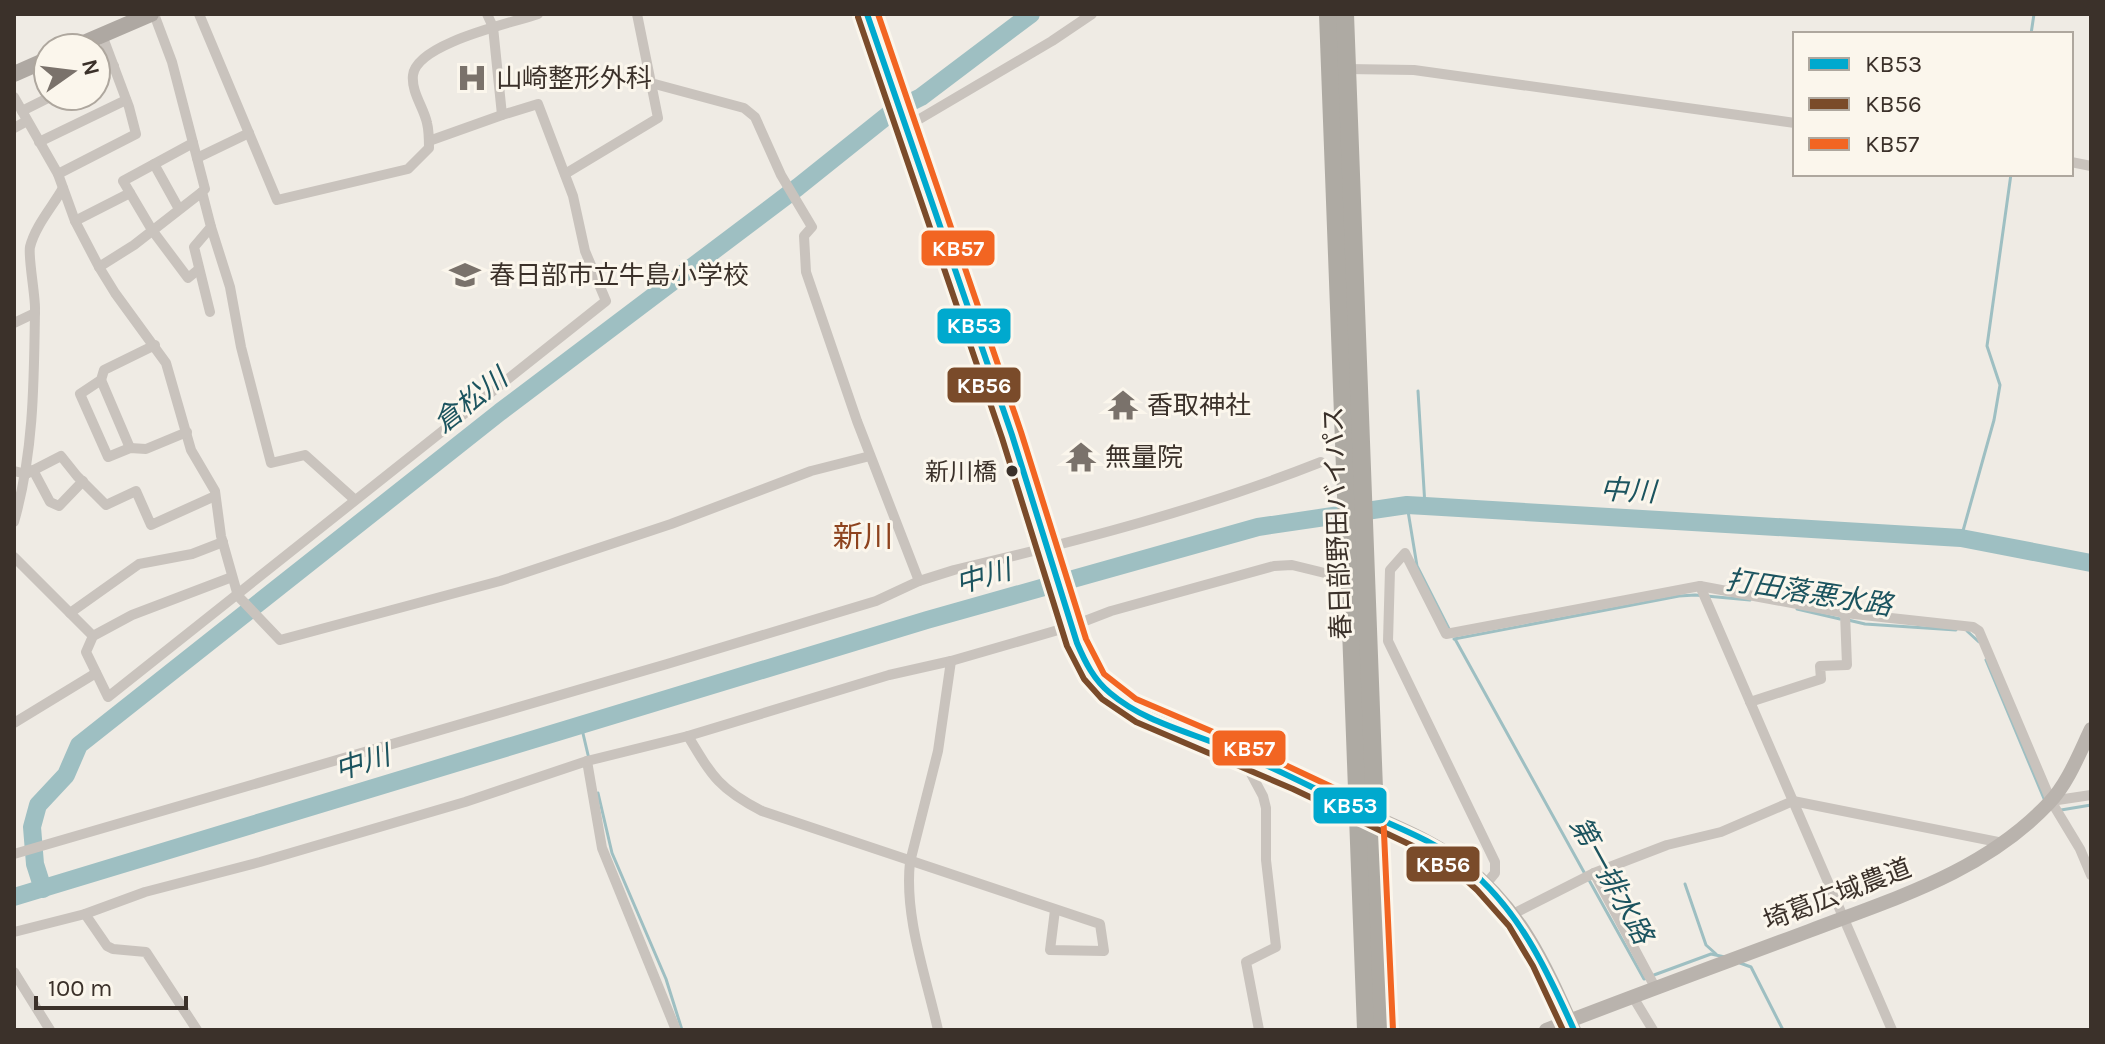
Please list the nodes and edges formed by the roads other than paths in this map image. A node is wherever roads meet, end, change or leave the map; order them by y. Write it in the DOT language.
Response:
graph roads {
  1 [pos="152,14"];
  2 [pos="199,14"];
  3 [pos="487,14"];
  4 [pos="538,14"];
  5 [pos="637,14"];
  6 [pos="867,14"];
  7 [pos="1092,14"];
  8 [pos="1328,14"];
  9 [pos="1345,14"];
  10 [pos="493,27"];
  11 [pos="109,32"];
  12 [pos="112,61"];
  13 [pos="114,66"];
  14 [pos="1347,69"];
  15 [pos="651,83"];
  16 [pos="14,97"];
  17 [pos="126,100"];
  18 [pos="32,110"];
  19 [pos="502,115"];
  20 [pos="24,116"];
  21 [pos="904,121"];
  22 [pos="1793,123"];
  23 [pos="14,128"];
  24 [pos="249,133"];
  25 [pos="429,141"];
  26 [pos="39,142"];
  27 [pos="193,143"];
  28 [pos="197,158"];
  29 [pos="154,164"];
  30 [pos="58,174"];
  31 [pos="565,174"];
  32 [pos="63,188"];
  33 [pos="202,192"];
  34 [pos="130,193"];
  35 [pos="179,209"];
  36 [pos="75,221"];
  37 [pos="211,227"];
  38 [pos="152,230"];
  39 [pos="99,267"];
  40 [pos="199,269"];
  41 [pos="210,312"];
  42 [pos="35,313"];
  43 [pos="15,320"];
  44 [pos="155,345"];
  45 [pos="101,380"];
  46 [pos="187,432"];
  47 [pos="130,448"];
  48 [pos="870,456"];
  49 [pos="1321,462"];
  50 [pos="1352,463"];
  51 [pos="14,471"];
  52 [pos="30,472"];
  53 [pos="83,481"];
  54 [pos="215,496"];
  55 [pos="354,499"];
  56 [pos="14,522"];
  57 [pos="223,542"];
  58 [pos="1050,553"];
  59 [pos="14,557"];
  60 [pos="1350,566"];
  61 [pos="232,577"];
  62 [pos="919,581"];
  63 [pos="1700,586"];
  64 [pos="240,597"];
  65 [pos="70,613"];
  66 [pos="1845,613"];
  67 [pos="1070,622"];
  68 [pos="93,636"];
  69 [pos="951,661"];
  70 [pos="96,673"];
  71 [pos="1750,702"];
  72 [pos="14,723"];
  73 [pos="2091,729"];
  74 [pos="688,736"];
  75 [pos="1241,755"];
  76 [pos="587,761"];
  77 [pos="2091,795"];
  78 [pos="1793,801"];
  79 [pos="2051,801"];
  80 [pos="1366,813"];
  81 [pos="2003,843"];
  82 [pos="17,853"];
  83 [pos="910,862"];
  84 [pos="1594,873"];
  85 [pos="2091,875"];
  86 [pos="1486,884"];
  87 [pos="1055,910"];
  88 [pos="85,914"];
  89 [pos="1513,914"];
  90 [pos="1843,918"];
  91 [pos="14,932"];
  92 [pos="14,972"];
  93 [pos="1656,989"];
  94 [pos="1633,997"];
  95 [pos="1572,1025"];
  96 [pos="50,1030"];
  97 [pos="197,1030"];
  98 [pos="676,1030"];
  99 [pos="938,1030"];
  100 [pos="1259,1030"];
  101 [pos="1366,1030"];
  102 [pos="1383,1030"];
  103 [pos="1546,1030"];
  104 [pos="1653,1030"];
  105 [pos="1892,1030"];
  1 -- 11 [label="main road"];
  1 -- 27 [label="street"];
  2 -- 24 [label="street"];
  3 -- 10 [label="street"];
  4 -- 10 [label="street"];
  5 -- 15 [label="street"];
  6 -- 21 [label="main road"];
  7 -- 21 [label="street"];
  8 -- 50 [label="highway, 春日部野田バイパス"];
  9 -- 14 [label="highway, 春日部野田バイパス"];
  10 -- 19 [label="street"];
  10 -- 25 [label="street"];
  12 -- 13 [label="street"];
  13 -- 17 [label="street"];
  14 -- 22 [label="street"];
  14 -- 50 [label="highway, 春日部野田バイパス"];
  15 -- 31 [label="street"];
  15 -- 48 [label="street"];
  16 -- 20 [label="street"];
  17 -- 26 [label="street"];
  17 -- 30 [label="street"];
  18 -- 20 [label="street"];
  19 -- 25 [label="street"];
  19 -- 31 [label="street"];
  20 -- 23 [label="street"];
  20 -- 26 [label="street"];
  21 -- 58 [label="main road"];
  24 -- 25 [label="street"];
  24 -- 28 [label="street"];
  26 -- 30 [label="street"];
  27 -- 28 [label="street"];
  27 -- 29 [label="street"];
  28 -- 33 [label="street"];
  29 -- 34 [label="street"];
  29 -- 35 [label="street"];
  30 -- 32 [label="street"];
  31 -- 55 [label="street"];
  32 -- 36 [label="street"];
  32 -- 42 [label="street"];
  33 -- 35 [label="street"];
  33 -- 37 [label="street"];
  34 -- 36 [label="street"];
  34 -- 38 [label="street"];
  35 -- 38 [label="street"];
  36 -- 39 [label="street"];
  37 -- 40 [label="street"];
  37 -- 55 [label="street"];
  38 -- 39 [label="street"];
  38 -- 40 [label="street"];
  39 -- 44 [label="street"];
  40 -- 41 [label="street"];
  42 -- 43 [label="street"];
  42 -- 52 [label="street"];
  44 -- 45 [label="street"];
  44 -- 46 [label="street"];
  45 -- 47 [label="street"];
  45 -- 47 [label="street"];
  46 -- 47 [label="street"];
  46 -- 54 [label="street"];
  48 -- 62 [label="street"];
  48 -- 64 [label="street"];
  49 -- 58 [label="street"];
  50 -- 60 [label="highway, 春日部野田バイパス"];
  51 -- 52 [label="street"];
  52 -- 53 [label="street"];
  52 -- 53 [label="street"];
  52 -- 56 [label="street"];
  53 -- 54 [label="street"];
  54 -- 57 [label="street"];
  55 -- 64 [label="street"];
  57 -- 61 [label="street"];
  57 -- 65 [label="street"];
  58 -- 62 [label="street"];
  58 -- 67 [label="main road"];
  59 -- 65 [label="street"];
  60 -- 67 [label="street"];
  60 -- 80 [label="highway, 春日部野田バイパス"];
  61 -- 64 [label="street"];
  61 -- 68 [label="street"];
  62 -- 82 [label="street"];
  63 -- 66 [label="street"];
  63 -- 71 [label="street"];
  63 -- 86 [label="street"];
  64 -- 70 [label="street"];
  65 -- 68 [label="street"];
  66 -- 71 [label="street"];
  66 -- 79 [label="street"];
  67 -- 69 [label="street"];
  67 -- 75 [label="main road"];
  68 -- 70 [label="street"];
  69 -- 74 [label="street"];
  69 -- 83 [label="street"];
  70 -- 72 [label="street"];
  71 -- 78 [label="street"];
  73 -- 79 [label="main road, 埼葛広域農道"];
  74 -- 76 [label="street"];
  74 -- 83 [label="street"];
  75 -- 80 [label="main road"];
  75 -- 100 [label="street"];
  76 -- 88 [label="street"];
  76 -- 98 [label="street"];
  77 -- 79 [label="street"];
  78 -- 81 [label="street"];
  78 -- 84 [label="street"];
  78 -- 90 [label="street"];
  79 -- 81 [label="main road, 埼葛広域農道"];
  79 -- 85 [label="street"];
  80 -- 86 [label="main road"];
  80 -- 101 [label="highway, 春日部野田バイパス"];
  80 -- 102 [label="highway, 春日部野田バイパス"];
  81 -- 90 [label="main road, 埼葛広域農道"];
  83 -- 87 [label="street"];
  83 -- 99 [label="street"];
  84 -- 89 [label="street"];
  84 -- 93 [label="street"];
  86 -- 89 [label="main road"];
  87 -- 87 [label="street"];
  88 -- 91 [label="street"];
  88 -- 97 [label="street"];
  89 -- 95 [label="main road"];
  90 -- 93 [label="main road, 埼葛広域農道"];
  90 -- 105 [label="street"];
  92 -- 96 [label="street"];
  93 -- 94 [label="main road, 埼葛広域農道"];
  94 -- 95 [label="main road, 埼葛広域農道"];
  94 -- 104 [label="street"];
  95 -- 103 [label="main road, 埼葛広域農道"];
}
